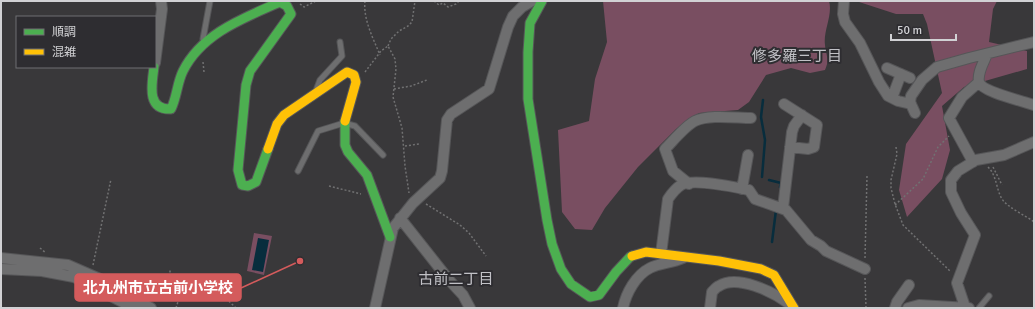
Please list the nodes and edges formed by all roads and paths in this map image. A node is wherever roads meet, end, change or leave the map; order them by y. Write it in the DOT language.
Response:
graph roads {
  1 [pos="161,1"];
  2 [pos="210,1"];
  3 [pos="316,1"];
  4 [pos="365,1"];
  5 [pos="415,1"];
  6 [pos="434,1"];
  7 [pos="459,1"];
  8 [pos="532,1"];
  9 [pos="542,1"];
  10 [pos="844,1"];
  11 [pos="288,6"];
  12 [pos="340,42"];
  13 [pos="1034,42"];
  14 [pos="202,46"];
  15 [pos="388,46"];
  16 [pos="987,54"];
  17 [pos="156,55"];
  18 [pos="380,55"];
  19 [pos="154,68"];
  20 [pos="427,80"];
  21 [pos="356,81"];
  22 [pos="879,82"];
  23 [pos="980,82"];
  24 [pos="394,89"];
  25 [pos="315,93"];
  26 [pos="892,98"];
  27 [pos="784,104"];
  28 [pos="1034,105"];
  29 [pos="802,115"];
  30 [pos="751,118"];
  31 [pos="344,123"];
  32 [pos="951,135"];
  33 [pos="1034,142"];
  34 [pos="419,144"];
  35 [pos="404,146"];
  36 [pos="790,147"];
  37 [pos="896,147"];
  38 [pos="383,155"];
  39 [pos="748,155"];
  40 [pos="978,160"];
  41 [pos="298,171"];
  42 [pos="868,176"];
  43 [pos="111,179"];
  44 [pos="689,184"];
  45 [pos="1002,185"];
  46 [pos="329,186"];
  47 [pos="742,189"];
  48 [pos="363,195"];
  49 [pos="376,196"];
  50 [pos="414,202"];
  51 [pos="895,205"];
  52 [pos="782,208"];
  53 [pos="400,218"];
  54 [pos="1034,222"];
  55 [pos="390,237"];
  56 [pos="661,254"];
  57 [pos="486,256"];
  58 [pos="685,257"];
  59 [pos="1,258"];
  60 [pos="1,269"];
  61 [pos="865,269"];
  62 [pos="170,270"];
  63 [pos="91,275"];
  64 [pos="958,278"];
  65 [pos="909,285"];
  66 [pos="989,296"];
  67 [pos="152,305"];
  68 [pos="940,307"];
  69 [pos="134,308"];
  70 [pos="176,308"];
  71 [pos="236,308"];
  72 [pos="375,308"];
  73 [pos="470,308"];
  74 [pos="623,308"];
  75 [pos="710,308"];
  76 [pos="794,308"];
  77 [pos="866,308"];
  78 [pos="895,308"];
  79 [pos="911,308"];
  80 [pos="967,308"];
  81 [pos="979,308"];
  1 -- 17 [label="street"];
  2 -- 14 [label="lane"];
  3 -- 11 [label="path"];
  4 -- 18 [label="path"];
  5 -- 15 [label="path"];
  6 -- 7 [label="path"];
  8 -- 50 [label="street"];
  9 -- 56 [label="street"];
  10 -- 22 [label="street"];
  11 -- 14 [label="street"];
  11 -- 25 [label="street"];
  12 -- 25 [label="lane"];
  13 -- 16 [label="street"];
  14 -- 19 [label="street"];
  15 -- 18 [label="path"];
  15 -- 24 [label="path"];
  16 -- 23 [label="street"];
  16 -- 26 [label="street"];
  18 -- 21 [label="path"];
  20 -- 24 [label="path"];
  21 -- 25 [label="street"];
  21 -- 31 [label="street"];
  22 -- 26 [label="street"];
  22 -- 26 [label="street"];
  23 -- 28 [label="street"];
  23 -- 40 [label="street"];
  24 -- 35 [label="path"];
  27 -- 29 [label="street"];
  29 -- 36 [label="street"];
  29 -- 36 [label="street"];
  30 -- 44 [label="street"];
  31 -- 38 [label="lane"];
  31 -- 41 [label="lane"];
  31 -- 49 [label="street"];
  32 -- 51 [label="path"];
  33 -- 40 [label="street"];
  34 -- 35 [label="path"];
  35 -- 50 [label="path"];
  36 -- 52 [label="street"];
  37 -- 51 [label="path"];
  39 -- 47 [label="street"];
  40 -- 45 [label="path"];
  40 -- 54 [label="path"];
  40 -- 64 [label="street"];
  42 -- 61 [label="path"];
  43 -- 63 [label="path"];
  44 -- 47 [label="street"];
  44 -- 56 [label="street"];
  46 -- 48 [label="path"];
  47 -- 52 [label="street"];
  48 -- 49 [label="lane"];
  49 -- 55 [label="street"];
  50 -- 53 [label="street"];
  50 -- 57 [label="path"];
  51 -- 64 [label="path"];
  52 -- 61 [label="street"];
  53 -- 55 [label="street"];
  53 -- 73 [label="street"];
  55 -- 72 [label="street"];
  56 -- 58 [label="street"];
  58 -- 74 [label="street"];
  58 -- 76 [label="street"];
  59 -- 63 [label="street"];
  60 -- 69 [label="street"];
  61 -- 77 [label="path"];
  62 -- 67 [label="path"];
  63 -- 67 [label="street"];
  64 -- 80 [label="street"];
  65 -- 78 [label="street"];
  66 -- 81 [label="lane"];
  68 -- 79 [label="street"];
  68 -- 80 [label="street"];
  70 -- 71 [label="path"];
  75 -- 76 [label="street"];
}
